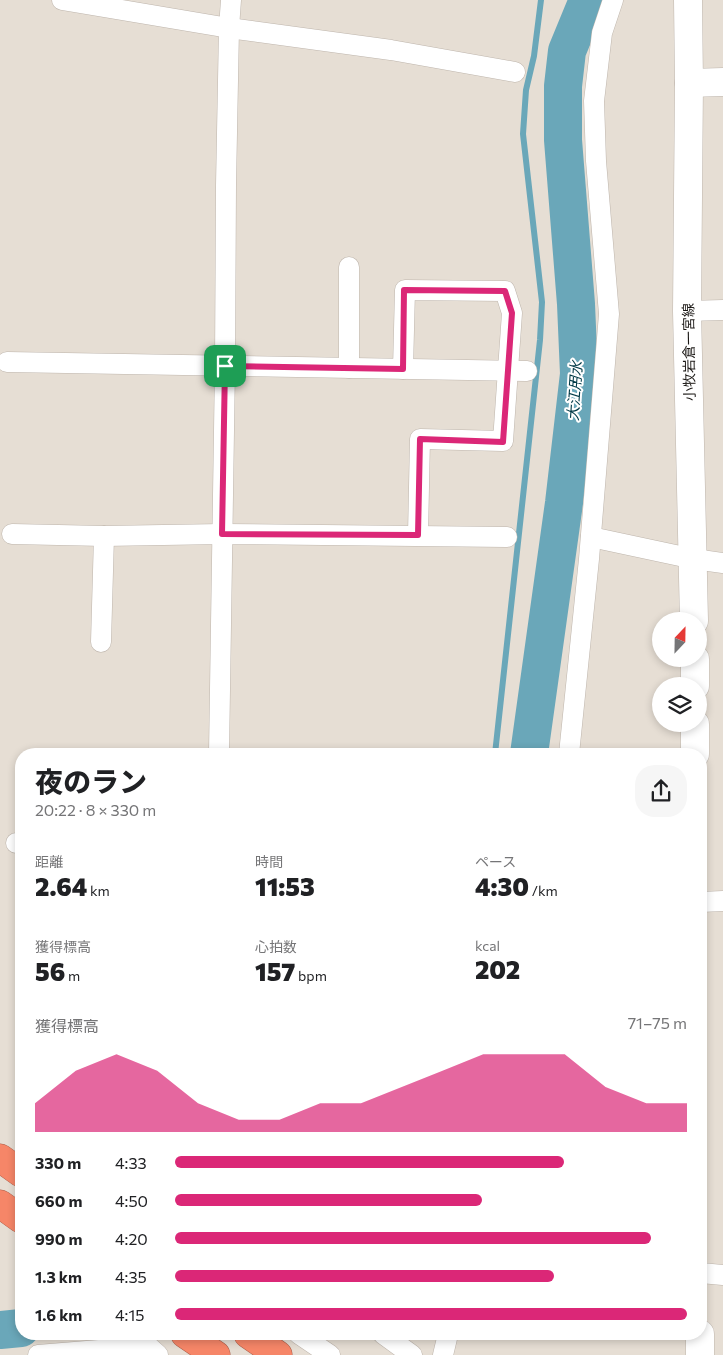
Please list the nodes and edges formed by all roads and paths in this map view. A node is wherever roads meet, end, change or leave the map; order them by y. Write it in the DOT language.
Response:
graph roads {
  1 [pos="62,0"];
  2 [pos="231,0"];
  3 [pos="613,0"];
  4 [pos="688,0"];
  5 [pos="229,28"];
  6 [pos="515,72"];
  7 [pos="723,82"];
  8 [pos="689,83"];
  9 [pos="349,267"];
  10 [pos="723,310"];
  11 [pos="687,311"];
  12 [pos="7,362"];
  13 [pos="225,366"];
  14 [pos="349,368"];
  15 [pos="403,369"];
  16 [pos="518,371"];
  17 [pos="12,534"];
  18 [pos="222,534"];
  19 [pos="418,535"];
  20 [pos="104,536"];
  21 [pos="508,537"];
  22 [pos="591,537"];
  23 [pos="694,559"];
  24 [pos="723,562"];
  25 [pos="694,612"];
  26 [pos="101,642"];
  27 [pos="695,732"];
  28 [pos="219,748"];
  29 [pos="570,748"];
  30 [pos="695,748"];
  31 [pos="723,901"];
  32 [pos="707,902"];
  33 [pos="0,1158"];
  34 [pos="15,1169"];
  35 [pos="0,1204"];
  36 [pos="15,1215"];
  37 [pos="707,1274"];
  38 [pos="723,1276"];
  39 [pos="194,1340"];
  40 [pos="257,1340"];
  41 [pos="308,1340"];
  42 [pos="391,1340"];
  43 [pos="447,1340"];
  44 [pos="700,1340"];
  45 [pos="38,1355"];
  46 [pos="158,1355"];
  47 [pos="216,1355"];
  48 [pos="278,1355"];
  49 [pos="330,1355"];
  50 [pos="412,1355"];
  51 [pos="443,1355"];
  52 [pos="700,1355"];
  1 -- 5 [label="street"];
  2 -- 5 [label="street"];
  3 -- 22 [label="street"];
  4 -- 8 [label="main road, 小牧岩倉一宮線"];
  5 -- 6 [label="street"];
  5 -- 13 [label="street"];
  7 -- 8 [label="main road"];
  8 -- 11 [label="main road, 小牧岩倉一宮線"];
  9 -- 14 [label="street"];
  10 -- 11 [label="street"];
  11 -- 23 [label="main road, 小牧岩倉一宮線"];
  12 -- 13 [label="street"];
  13 -- 14 [label="street"];
  13 -- 18 [label="street"];
  14 -- 15 [label="street"];
  15 -- 16 [label="street"];
  15 -- 16 [label="street"];
  16 -- 19 [label="street"];
  17 -- 20 [label="street"];
  18 -- 19 [label="street"];
  18 -- 20 [label="street"];
  18 -- 28 [label="street"];
  19 -- 21 [label="street"];
  20 -- 26 [label="street"];
  22 -- 23 [label="street"];
  22 -- 29 [label="street"];
  23 -- 24 [label="street"];
  23 -- 25 [label="main road, 小牧岩倉一宮線"];
  27 -- 30 [label="main road"];
  31 -- 32 [label="street"];
  33 -- 34 [label="highway"];
  35 -- 36 [label="highway"];
  37 -- 38 [label="street"];
  39 -- 47 [label="highway"];
  40 -- 48 [label="highway"];
  41 -- 49 [label="street"];
  42 -- 50 [label="street"];
  43 -- 51 [label="street"];
  44 -- 52 [label="main road"];
  45 -- 46 [label="street"];
}
